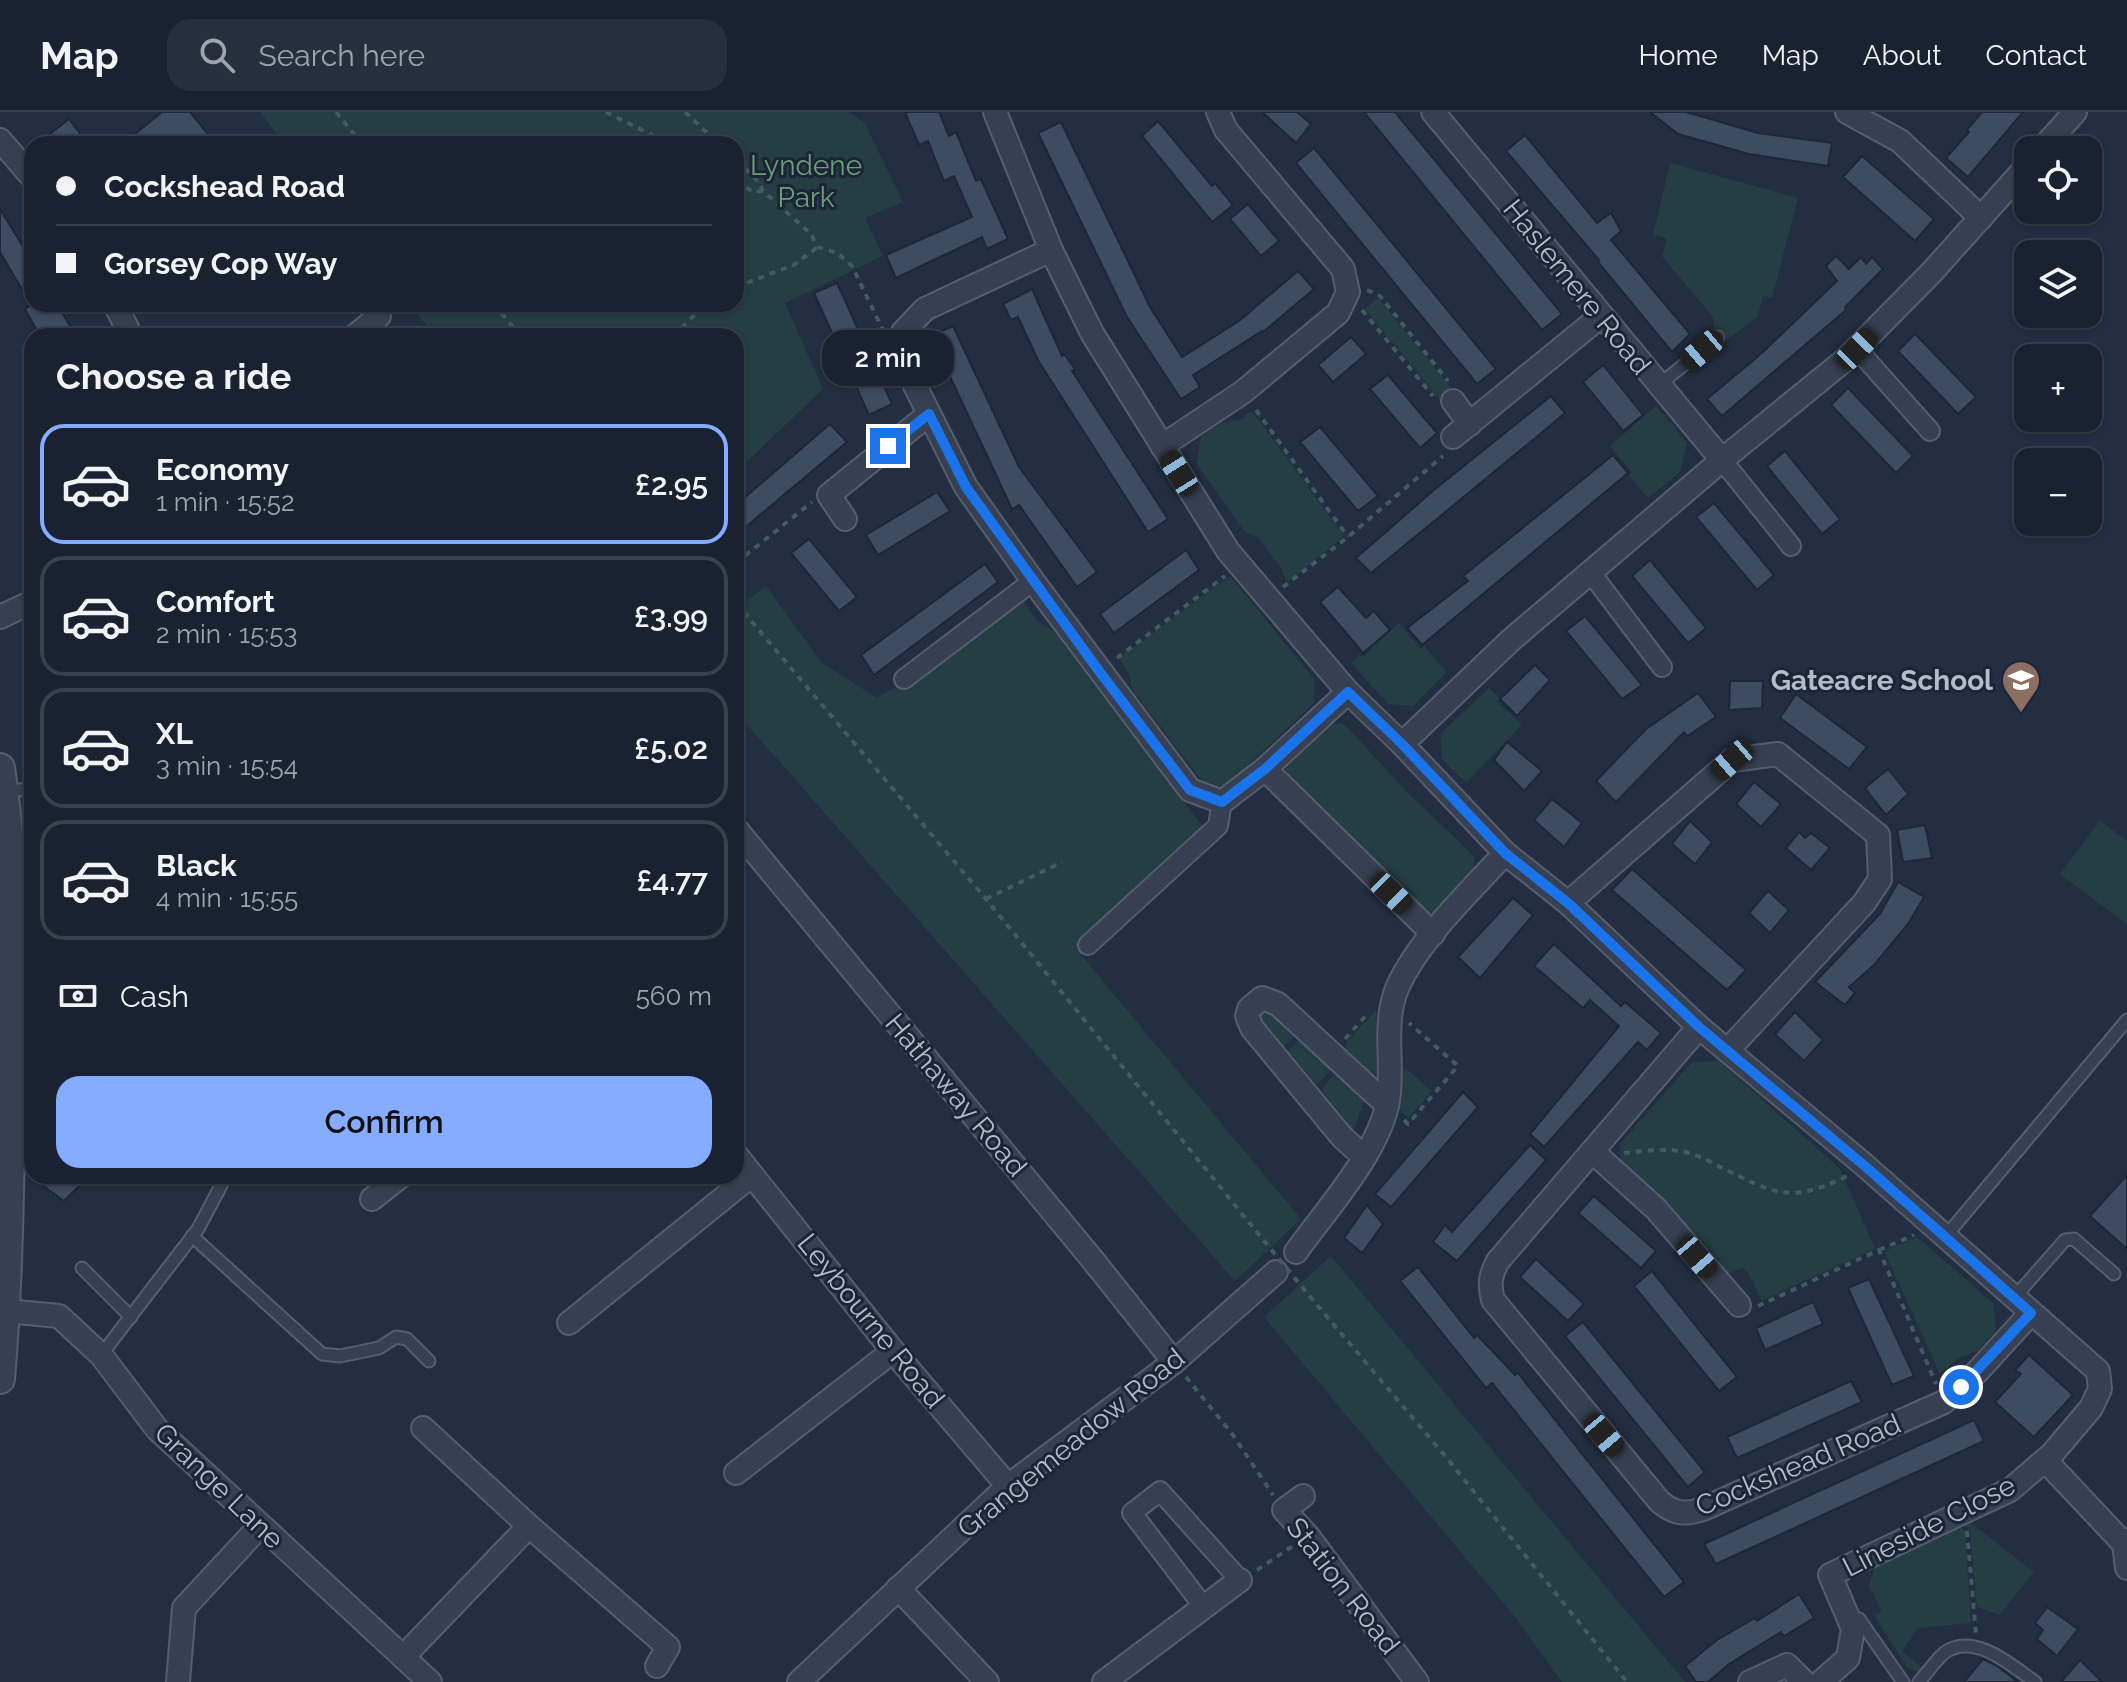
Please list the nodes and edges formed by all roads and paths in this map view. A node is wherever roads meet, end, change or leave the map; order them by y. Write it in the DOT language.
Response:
graph roads {
  1 [pos="336,112"];
  2 [pos="606,112"];
  3 [pos="685,112"];
  4 [pos="995,112"];
  5 [pos="1218,112"];
  6 [pos="1433,112"];
  7 [pos="1847,112"];
  8 [pos="2075,112"];
  9 [pos="356,136"];
  10 [pos="654,136"];
  11 [pos="710,136"];
  12 [pos="2054,136"];
  13 [pos="0,140"];
  14 [pos="24,168"];
  15 [pos="744,168"];
  16 [pos="2014,181"];
  17 [pos="744,186"];
  18 [pos="763,191"];
  19 [pos="1981,218"];
  20 [pos="818,247"];
  21 [pos="1051,250"];
  22 [pos="744,284"];
  23 [pos="1346,291"];
  24 [pos="500,312"];
  25 [pos="698,312"];
  26 [pos="379,316"];
  27 [pos="1601,316"];
  28 [pos="365,328"];
  29 [pos="514,328"];
  30 [pos="681,328"];
  31 [pos="1718,337"];
  32 [pos="1857,349"];
  33 [pos="898,352"];
  34 [pos="1659,386"];
  35 [pos="1243,392"];
  36 [pos="1449,398"];
  37 [pos="929,414"];
  38 [pos="1461,430"];
  39 [pos="1930,431"];
  40 [pos="1162,446"];
  41 [pos="1722,460"];
  42 [pos="829,495"];
  43 [pos="845,519"];
  44 [pos="1348,537"];
  45 [pos="1791,546"];
  46 [pos="744,556"];
  47 [pos="1239,566"];
  48 [pos="1591,573"];
  49 [pos="1033,581"];
  50 [pos="1268,599"];
  51 [pos="24,609"];
  52 [pos="744,613"];
  53 [pos="0,617"];
  54 [pos="1662,667"];
  55 [pos="1099,671"];
  56 [pos="904,679"];
  57 [pos="1348,692"];
  58 [pos="1402,744"];
  59 [pos="1265,769"];
  60 [pos="2,780"];
  61 [pos="24,787"];
  62 [pos="1222,802"];
  63 [pos="744,839"];
  64 [pos="1505,853"];
  65 [pos="1062,862"];
  66 [pos="986,899"];
  67 [pos="1568,903"];
  68 [pos="1433,934"];
  69 [pos="1088,945"];
  70 [pos="6,1014"];
  71 [pos="2127,1020"];
  72 [pos="1699,1027"];
  73 [pos="1728,1050"];
  74 [pos="1387,1105"];
  75 [pos="1593,1152"];
  76 [pos="1364,1157"];
  77 [pos="744,1165"];
  78 [pos="1866,1167"];
  79 [pos="752,1175"];
  80 [pos="744,1181"];
  81 [pos="221,1184"];
  82 [pos="391,1184"];
  83 [pos="741,1184"];
  84 [pos="372,1199"];
  85 [pos="1938,1230"];
  86 [pos="192,1236"];
  87 [pos="1879,1250"];
  88 [pos="1296,1252"];
  89 [pos="82,1268"];
  90 [pos="1276,1272"];
  91 [pos="2114,1274"];
  92 [pos="2014,1298"];
  93 [pos="1739,1305"];
  94 [pos="6,1311"];
  95 [pos="2031,1313"];
  96 [pos="131,1317"];
  97 [pos="569,1323"];
  98 [pos="893,1351"];
  99 [pos="101,1355"];
  100 [pos="429,1361"];
  101 [pos="1174,1362"];
  102 [pos="0,1379"];
  103 [pos="1944,1402"];
  104 [pos="423,1428"];
  105 [pos="2045,1460"];
  106 [pos="736,1473"];
  107 [pos="1008,1486"];
  108 [pos="1303,1496"];
  109 [pos="1284,1510"];
  110 [pos="1951,1517"];
  111 [pos="260,1526"];
  112 [pos="529,1526"];
  113 [pos="1308,1536"];
  114 [pos="2125,1542"];
  115 [pos="2127,1568"];
  116 [pos="1240,1580"];
  117 [pos="898,1588"];
  118 [pos="1204,1607"];
  119 [pos="1849,1620"];
  120 [pos="1978,1648"];
  121 [pos="404,1656"];
  122 [pos="657,1666"];
  123 [pos="178,1682"];
  124 [pos="430,1682"];
  125 [pos="799,1682"];
  126 [pos="987,1682"];
  127 [pos="1104,1682"];
  128 [pos="1417,1682"];
  129 [pos="1627,1682"];
  130 [pos="1750,1682"];
  131 [pos="1804,1682"];
  132 [pos="1821,1682"];
  133 [pos="1903,1682"];
  134 [pos="1919,1682"];
  135 [pos="2035,1682"];
  1 -- 9 [label="path"];
  2 -- 10 [label="path"];
  3 -- 11 [label="path"];
  4 -- 21 [label="street"];
  5 -- 23 [label="street"];
  6 -- 27 [label="street, Haslemere Road"];
  7 -- 19 [label="street"];
  8 -- 12 [label="street"];
  13 -- 14 [label="street"];
  15 -- 18 [label="path"];
  16 -- 19 [label="street"];
  17 -- 18 [label="path"];
  18 -- 20 [label="path"];
  19 -- 32 [label="street"];
  20 -- 22 [label="path"];
  20 -- 33 [label="path"];
  21 -- 33 [label="street"];
  21 -- 40 [label="street"];
  23 -- 35 [label="street"];
  23 -- 36 [label="path"];
  23 -- 36 [label="path"];
  24 -- 29 [label="path"];
  25 -- 30 [label="path"];
  26 -- 28 [label="street"];
  27 -- 34 [label="street, Haslemere Road"];
  27 -- 38 [label="street"];
  31 -- 34 [label="lane"];
  32 -- 39 [label="street"];
  32 -- 41 [label="street"];
  33 -- 37 [label="street"];
  34 -- 41 [label="street, Haslemere Road"];
  35 -- 40 [label="street"];
  35 -- 44 [label="path"];
  36 -- 38 [label="street"];
  37 -- 42 [label="street"];
  37 -- 49 [label="street"];
  38 -- 44 [label="path"];
  40 -- 47 [label="street"];
  41 -- 45 [label="street"];
  41 -- 48 [label="street"];
  42 -- 43 [label="street"];
  42 -- 46 [label="path"];
  44 -- 50 [label="path"];
  47 -- 50 [label="street"];
  47 -- 55 [label="path"];
  48 -- 54 [label="street"];
  48 -- 58 [label="street"];
  49 -- 55 [label="street"];
  49 -- 56 [label="street"];
  50 -- 57 [label="street"];
  51 -- 53 [label="street"];
  52 -- 66 [label="path"];
  55 -- 62 [label="street"];
  57 -- 58 [label="street"];
  57 -- 59 [label="street"];
  58 -- 64 [label="street"];
  59 -- 62 [label="street"];
  59 -- 68 [label="street"];
  60 -- 61 [label="lane"];
  60 -- 70 [label="street"];
  62 -- 69 [label="street"];
  63 -- 101 [label="street, Hathaway Road"];
  64 -- 67 [label="street"];
  64 -- 68 [label="street"];
  65 -- 66 [label="path"];
  66 -- 129 [label="path, bridge"];
  67 -- 72 [label="street"];
  67 -- 73 [label="street"];
  68 -- 74 [label="street"];
  70 -- 94 [label="street"];
  71 -- 85 [label="lane"];
  72 -- 73 [label="street"];
  72 -- 75 [label="street, Cockshead Road"];
  73 -- 78 [label="street"];
  74 -- 76 [label="street"];
  74 -- 76 [label="street"];
  75 -- 78 [label="path"];
  75 -- 93 [label="street"];
  75 -- 103 [label="street, Cockshead Road"];
  76 -- 88 [label="street"];
  77 -- 79 [label="street, Leybourne Road"];
  78 -- 85 [label="street"];
  79 -- 80 [label="street"];
  79 -- 98 [label="street, Leybourne Road"];
  81 -- 86 [label="lane"];
  82 -- 84 [label="street"];
  83 -- 97 [label="street"];
  85 -- 87 [label="path"];
  85 -- 92 [label="street"];
  86 -- 96 [label="lane"];
  86 -- 100 [label="lane"];
  87 -- 93 [label="path"];
  87 -- 103 [label="path"];
  89 -- 96 [label="lane"];
  90 -- 101 [label="street, Grangemeadow Road"];
  91 -- 92 [label="lane"];
  92 -- 95 [label="street"];
  94 -- 99 [label="street, Grange Lane"];
  94 -- 102 [label="street"];
  95 -- 103 [label="street, Cockshead Road"];
  95 -- 105 [label="street, Lineside Close"];
  96 -- 99 [label="lane"];
  98 -- 106 [label="street"];
  98 -- 107 [label="street, Leybourne Road"];
  99 -- 111 [label="street, Grange Lane"];
  101 -- 107 [label="street, Grangemeadow Road"];
  101 -- 109 [label="path"];
  104 -- 112 [label="street"];
  105 -- 110 [label="street, Lineside Close"];
  105 -- 114 [label="street"];
  107 -- 117 [label="street, Grangemeadow Road"];
  108 -- 109 [label="street, Station Road"];
  109 -- 113 [label="street, Station Road"];
  110 -- 119 [label="street, Lineside Close"];
  110 -- 120 [label="path"];
  111 -- 121 [label="street, Grange Lane"];
  111 -- 123 [label="street"];
  112 -- 121 [label="street"];
  112 -- 122 [label="street"];
  113 -- 116 [label="path"];
  113 -- 128 [label="street, Station Road"];
  114 -- 115 [label="street"];
  116 -- 118 [label="street"];
  116 -- 118 [label="street"];
  117 -- 125 [label="street, Grangemeadow Road"];
  117 -- 126 [label="street"];
  118 -- 127 [label="street"];
  119 -- 132 [label="street, Lineside Close"];
  119 -- 133 [label="lane"];
  120 -- 134 [label="lane"];
  120 -- 135 [label="lane"];
  121 -- 124 [label="street, Grange Lane"];
  130 -- 131 [label="street"];
}
